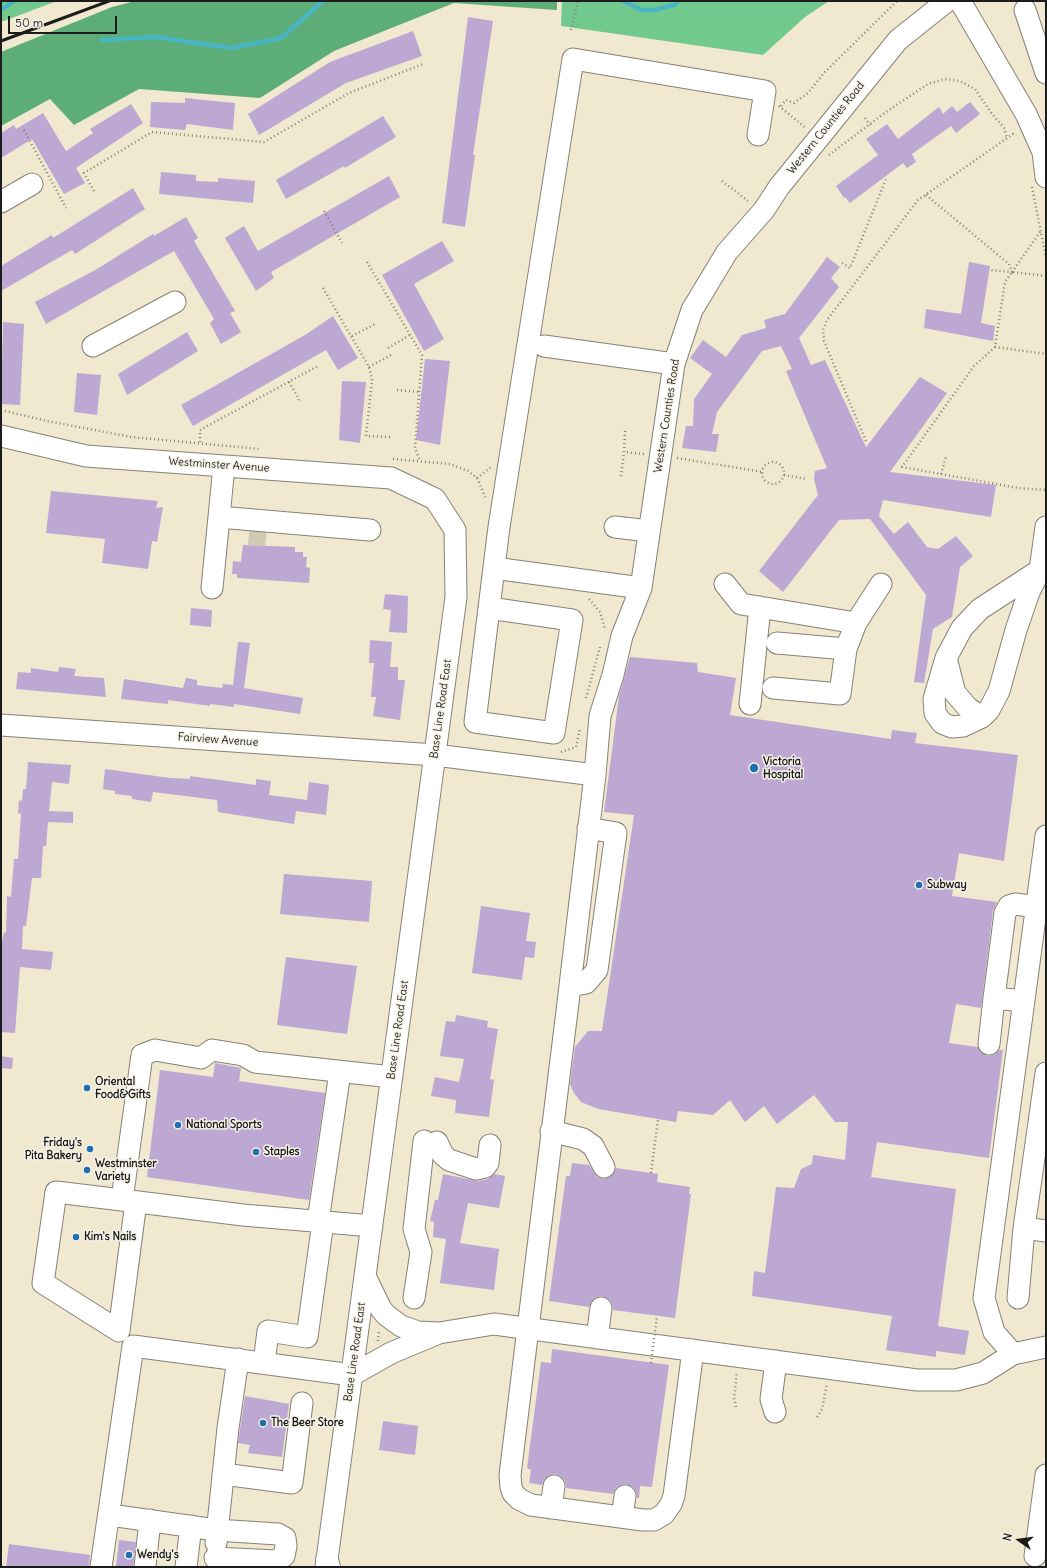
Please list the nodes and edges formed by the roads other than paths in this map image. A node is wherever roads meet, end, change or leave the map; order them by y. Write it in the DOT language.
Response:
graph roads {
  1 [pos="947,1"];
  2 [pos="960,1"];
  3 [pos="1025,10"];
  4 [pos="1046,73"];
  5 [pos="758,135"];
  6 [pos="1038,179"];
  7 [pos="32,184"];
  8 [pos="1,202"];
  9 [pos="175,302"];
  10 [pos="93,346"];
  11 [pos="544,346"];
  12 [pos="674,364"];
  13 [pos="1,436"];
  14 [pos="224,466"];
  15 [pos="435,499"];
  16 [pos="219,517"];
  17 [pos="615,527"];
  18 [pos="1046,527"];
  19 [pos="370,530"];
  20 [pos="649,531"];
  21 [pos="494,568"];
  22 [pos="1040,570"];
  23 [pos="724,584"];
  24 [pos="881,584"];
  25 [pos="212,588"];
  26 [pos="641,588"];
  27 [pos="760,607"];
  28 [pos="489,608"];
  29 [pos="856,623"];
  30 [pos="777,643"];
  31 [pos="846,649"];
  32 [pos="946,658"];
  33 [pos="773,688"];
  34 [pos="750,704"];
  35 [pos="982,717"];
  36 [pos="1,725"];
  37 [pos="435,755"];
  38 [pos="594,775"];
  39 [pos="588,828"];
  40 [pos="1046,836"];
  41 [pos="1043,881"];
  42 [pos="1037,906"];
  43 [pos="570,986"];
  44 [pos="994,998"];
  45 [pos="1024,1000"];
  46 [pos="989,1044"];
  47 [pos="340,1072"];
  48 [pos="1046,1072"];
  49 [pos="392,1077"];
  50 [pos="551,1131"];
  51 [pos="490,1145"];
  52 [pos="604,1167"];
  53 [pos="129,1201"];
  54 [pos="321,1222"];
  55 [pos="372,1226"];
  56 [pos="1024,1228"];
  57 [pos="1046,1231"];
  58 [pos="365,1276"];
  59 [pos="414,1298"];
  60 [pos="1018,1298"];
  61 [pos="601,1308"];
  62 [pos="529,1328"];
  63 [pos="119,1331"];
  64 [pos="439,1334"];
  65 [pos="597,1338"];
  66 [pos="133,1346"];
  67 [pos="1046,1347"];
  68 [pos="693,1350"];
  69 [pos="1013,1354"];
  70 [pos="238,1359"];
  71 [pos="264,1363"];
  72 [pos="352,1375"];
  73 [pos="302,1403"];
  74 [pos="222,1474"];
  75 [pos="1046,1475"];
  76 [pos="554,1486"];
  77 [pos="625,1496"];
  78 [pos="551,1508"];
  79 [pos="110,1515"];
  80 [pos="622,1517"];
  81 [pos="150,1520"];
  82 [pos="191,1526"];
  83 [pos="216,1530"];
  84 [pos="1035,1556"];
  85 [pos="215,1562"];
  86 [pos="327,1565"];
  87 [pos="101,1567"];
  88 [pos="144,1567"];
  89 [pos="186,1567"];
  1 -- 12 [label="street, Western Counties Road"];
  2 -- 6 [label="street"];
  3 -- 4 [label="street"];
  5 -- 21 [label="street"];
  7 -- 8 [label="street"];
  9 -- 10 [label="street"];
  11 -- 12 [label="street"];
  12 -- 20 [label="street, Western Counties Road"];
  13 -- 14 [label="street, Westminster Avenue"];
  14 -- 15 [label="street, Westminster Avenue"];
  14 -- 16 [label="street"];
  15 -- 37 [label="street, Base Line Road East"];
  16 -- 19 [label="street"];
  16 -- 25 [label="street"];
  17 -- 20 [label="street"];
  18 -- 22 [label="street"];
  20 -- 26 [label="street, Western Counties Road"];
  21 -- 26 [label="street"];
  21 -- 28 [label="street"];
  22 -- 32 [label="street"];
  22 -- 35 [label="street"];
  23 -- 27 [label="street"];
  24 -- 29 [label="street"];
  26 -- 38 [label="street, Western Counties Road"];
  27 -- 29 [label="street"];
  27 -- 34 [label="street"];
  28 -- 28 [label="street"];
  29 -- 31 [label="street"];
  30 -- 31 [label="street"];
  31 -- 33 [label="street"];
  32 -- 35 [label="street"];
  32 -- 35 [label="street"];
  36 -- 37 [label="street, Fairview Avenue"];
  37 -- 38 [label="street, Fairview Avenue"];
  37 -- 49 [label="street, Base Line Road East"];
  38 -- 39 [label="street, Western Counties Road"];
  39 -- 43 [label="street, Western Counties Road"];
  39 -- 43 [label="street"];
  40 -- 41 [label="street"];
  41 -- 42 [label="street"];
  42 -- 44 [label="street"];
  42 -- 45 [label="street"];
  43 -- 50 [label="street, Western Counties Road"];
  44 -- 45 [label="street"];
  44 -- 46 [label="street"];
  45 -- 69 [label="street"];
  47 -- 49 [label="street"];
  47 -- 53 [label="street"];
  47 -- 54 [label="street"];
  48 -- 56 [label="street"];
  49 -- 55 [label="street, Base Line Road East"];
  50 -- 52 [label="street"];
  50 -- 62 [label="street, Western Counties Road"];
  51 -- 59 [label="street"];
  53 -- 54 [label="street"];
  53 -- 63 [label="street"];
  53 -- 63 [label="street"];
  54 -- 55 [label="street"];
  54 -- 71 [label="street"];
  55 -- 58 [label="street, Base Line Road East"];
  56 -- 57 [label="street"];
  56 -- 60 [label="street"];
  58 -- 64 [label="street"];
  58 -- 72 [label="street, Base Line Road East"];
  61 -- 65 [label="street"];
  62 -- 64 [label="street"];
  62 -- 65 [label="street"];
  62 -- 78 [label="street, Western Counties Road"];
  63 -- 66 [label="street"];
  64 -- 72 [label="street"];
  65 -- 68 [label="street"];
  66 -- 70 [label="street"];
  66 -- 79 [label="street"];
  67 -- 69 [label="street"];
  68 -- 69 [label="street"];
  68 -- 80 [label="street, Western Counties Road"];
  70 -- 71 [label="street"];
  70 -- 74 [label="street"];
  71 -- 72 [label="street"];
  72 -- 86 [label="street, Base Line Road East"];
  73 -- 74 [label="street"];
  74 -- 83 [label="street"];
  75 -- 84 [label="street"];
  76 -- 78 [label="street"];
  77 -- 80 [label="street"];
  78 -- 80 [label="street, Western Counties Road"];
  79 -- 81 [label="street"];
  79 -- 87 [label="street"];
  81 -- 82 [label="street"];
  81 -- 88 [label="street"];
  82 -- 83 [label="street"];
  82 -- 89 [label="street"];
  83 -- 85 [label="street"];
  83 -- 85 [label="street"];
}
